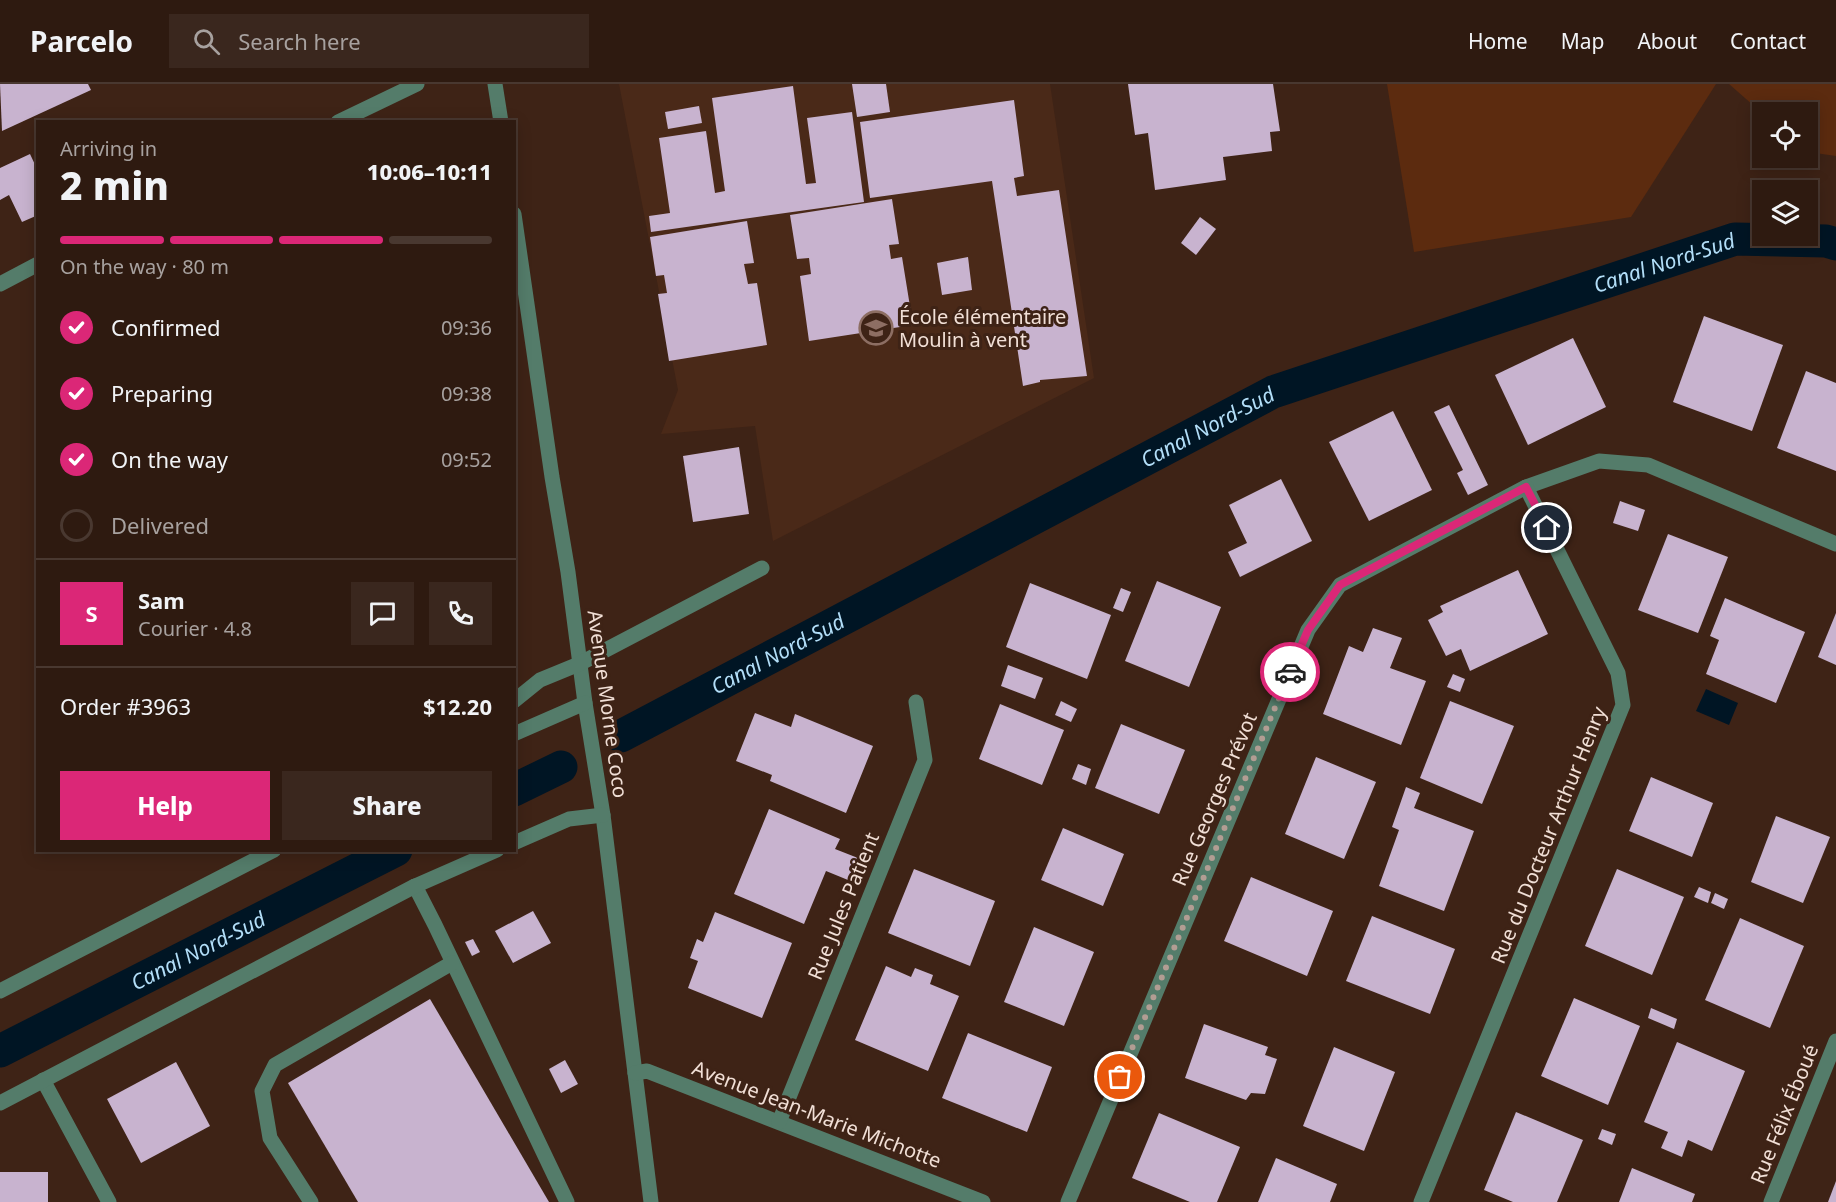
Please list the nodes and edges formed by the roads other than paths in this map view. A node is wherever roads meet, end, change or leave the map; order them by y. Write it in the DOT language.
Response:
graph roads {
  1 [pos="417,84"];
  2 [pos="495,84"];
  3 [pos="342,120"];
  4 [pos="501,120"];
  5 [pos="516,228"];
  6 [pos="36,265"];
  7 [pos="0,284"];
  8 [pos="1526,487"];
  9 [pos="1836,544"];
  10 [pos="762,568"];
  11 [pos="579,664"];
  12 [pos="516,699"];
  13 [pos="916,702"];
  14 [pos="585,703"];
  15 [pos="516,733"];
  16 [pos="603,815"];
  17 [pos="516,842"];
  18 [pos="270,852"];
  19 [pos="492,852"];
  20 [pos="415,886"];
  21 [pos="452,963"];
  22 [pos="0,991"];
  23 [pos="1836,1041"];
  24 [pos="635,1073"];
  25 [pos="44,1080"];
  26 [pos="0,1103"];
  27 [pos="779,1122"];
  28 [pos="109,1202"];
  29 [pos="311,1202"];
  30 [pos="567,1202"];
  31 [pos="651,1202"];
  32 [pos="983,1202"];
  33 [pos="1068,1202"];
  34 [pos="1421,1202"];
  35 [pos="1771,1202"];
  1 -- 3 [label="street"];
  2 -- 4 [label="street"];
  5 -- 11 [label="street, Avenue Morne Coco"];
  6 -- 7 [label="street"];
  8 -- 9 [label="street, Rue Georges Prévot"];
  8 -- 33 [label="street, Rue Georges Prévot"];
  8 -- 34 [label="street, Rue du Docteur Arthur Henry"];
  10 -- 11 [label="street"];
  11 -- 12 [label="street"];
  11 -- 14 [label="street, Avenue Morne Coco"];
  13 -- 27 [label="street, Rue Jules Patient"];
  14 -- 15 [label="street"];
  14 -- 16 [label="street, Avenue Morne Coco"];
  16 -- 17 [label="street"];
  16 -- 24 [label="street, Avenue Morne Coco"];
  18 -- 22 [label="street"];
  19 -- 20 [label="street"];
  20 -- 21 [label="street"];
  20 -- 25 [label="street"];
  21 -- 29 [label="street"];
  21 -- 30 [label="street"];
  23 -- 35 [label="street, Rue Félix Éboué"];
  24 -- 27 [label="street, Avenue Jean-Marie Michotte"];
  24 -- 31 [label="street, Avenue Morne Coco"];
  25 -- 26 [label="street"];
  25 -- 28 [label="street"];
  27 -- 32 [label="street, Avenue Jean-Marie Michotte"];
}
